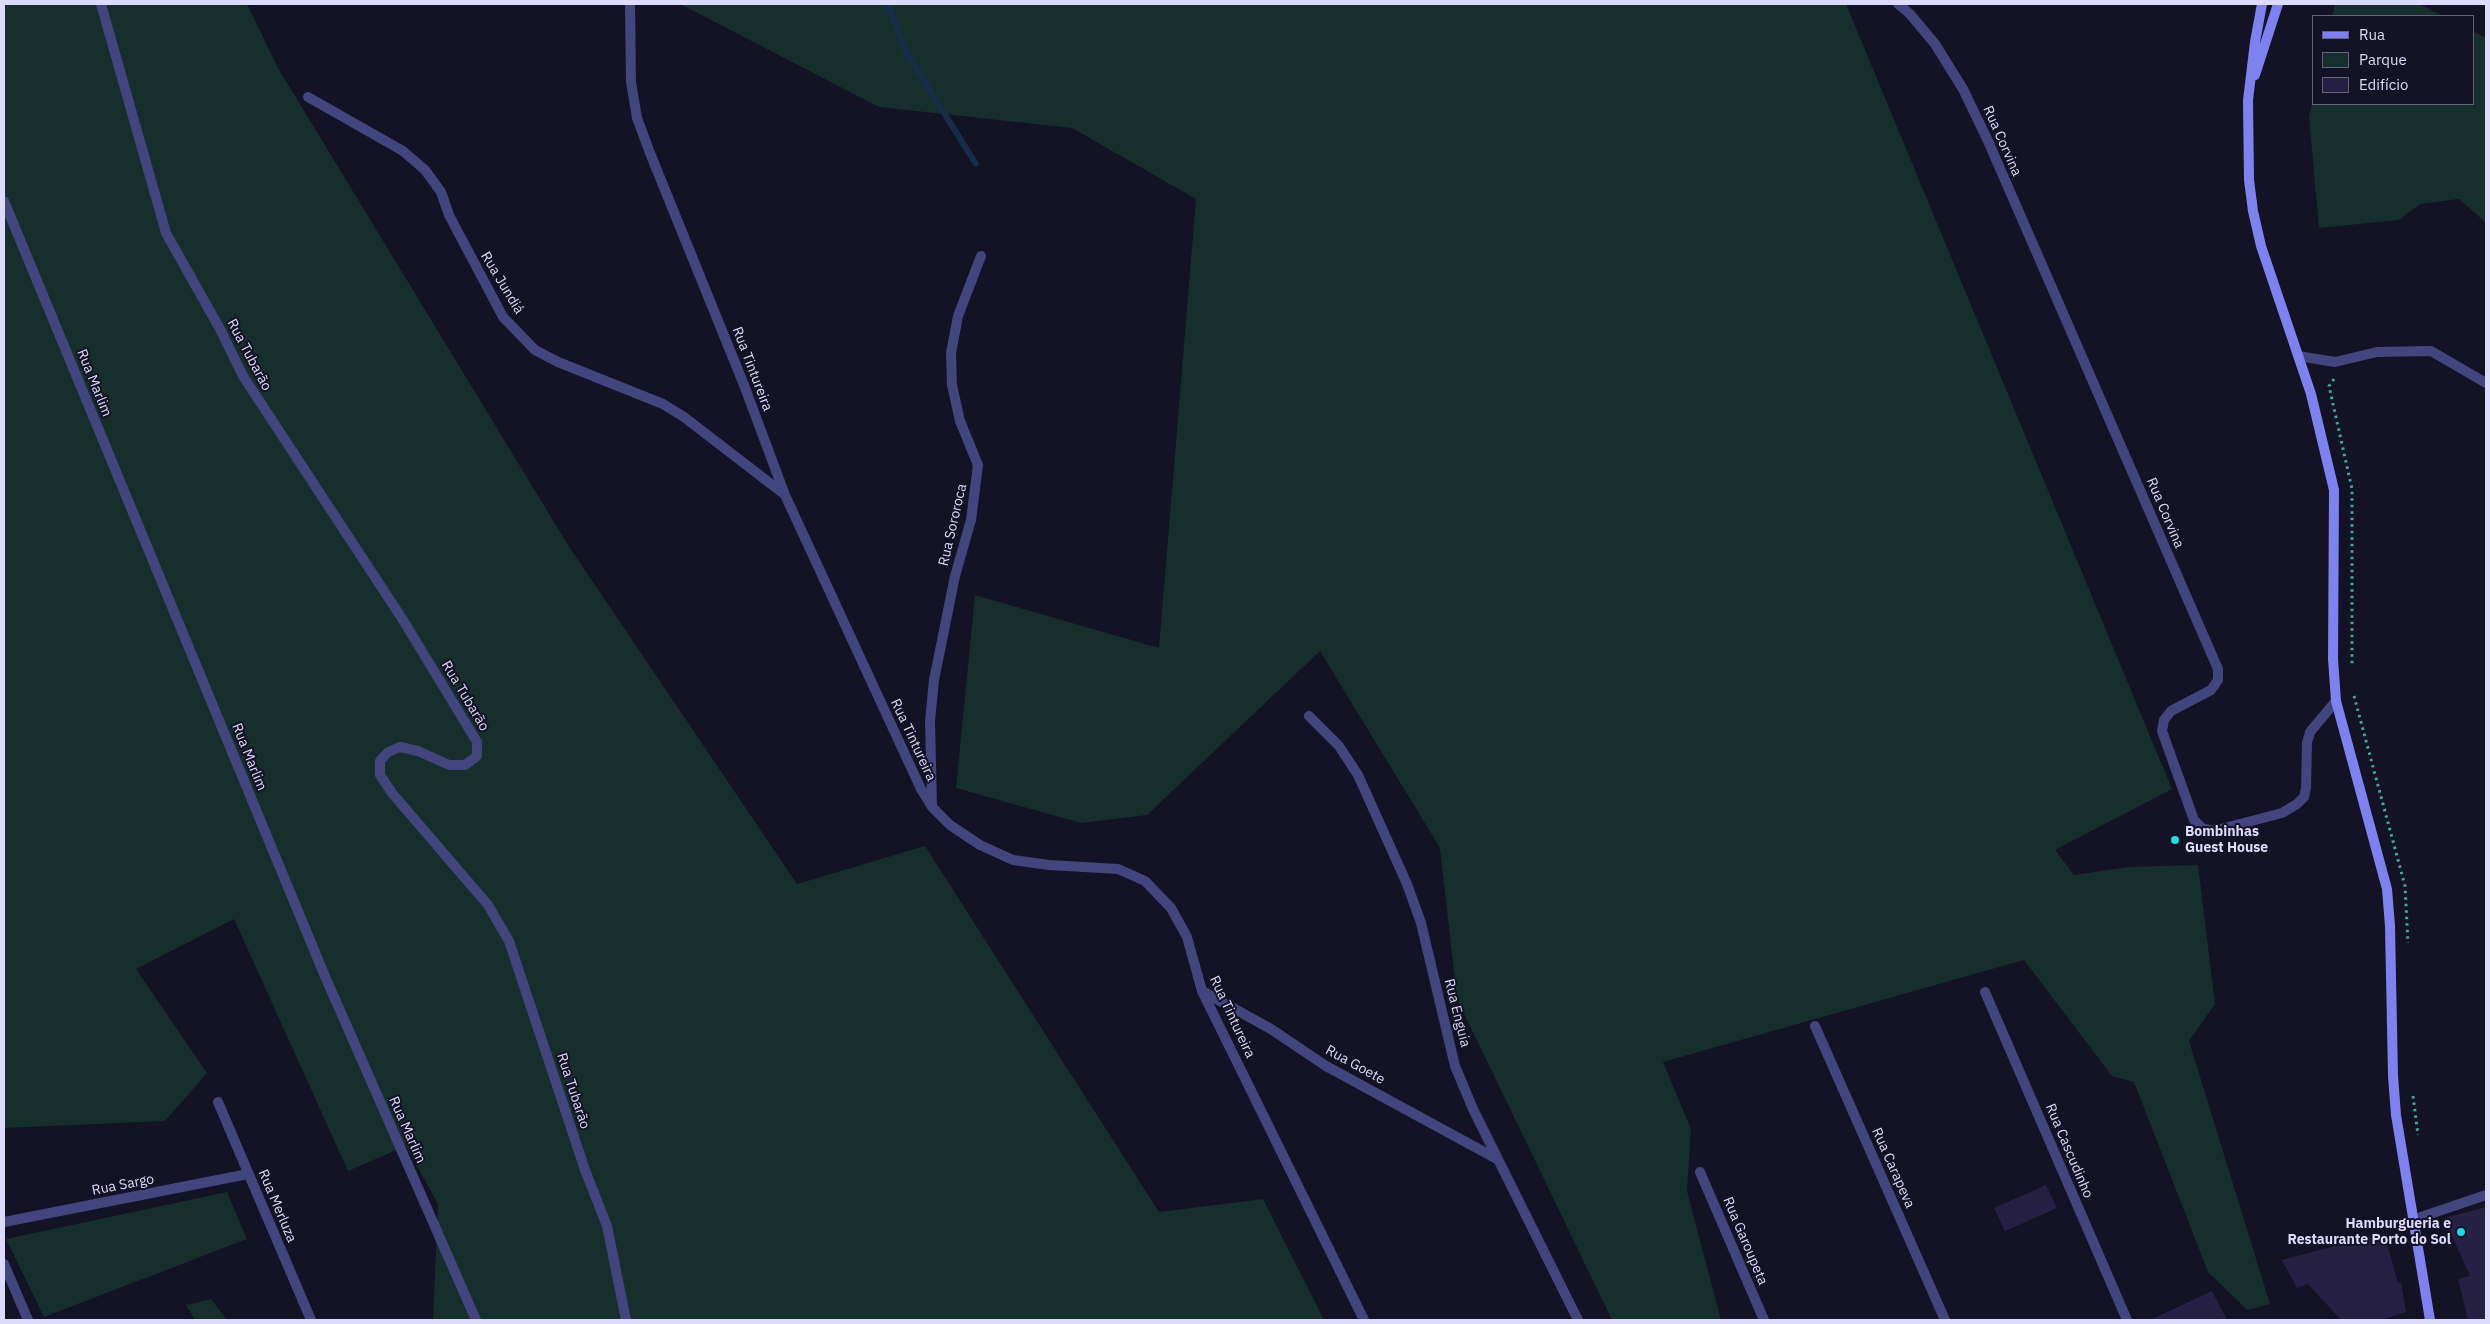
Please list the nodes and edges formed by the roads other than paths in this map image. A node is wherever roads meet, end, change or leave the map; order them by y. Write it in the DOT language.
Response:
graph roads {
  1 [pos="101,4"];
  2 [pos="630,4"];
  3 [pos="1898,4"];
  4 [pos="2262,4"];
  5 [pos="2278,4"];
  6 [pos="308,97"];
  7 [pos="2248,100"];
  8 [pos="4,201"];
  9 [pos="981,256"];
  10 [pos="2298,356"];
  11 [pos="2486,383"];
  12 [pos="785,495"];
  13 [pos="2336,700"];
  14 [pos="1309,716"];
  15 [pos="932,807"];
  16 [pos="1202,991"];
  17 [pos="1985,992"];
  18 [pos="1814,1026"];
  19 [pos="218,1102"];
  20 [pos="1497,1159"];
  21 [pos="1700,1172"];
  22 [pos="248,1174"];
  23 [pos="2486,1195"];
  24 [pos="2412,1220"];
  25 [pos="4,1222"];
  26 [pos="4,1264"];
  27 [pos="28,1320"];
  28 [pos="311,1320"];
  29 [pos="476,1320"];
  30 [pos="626,1320"];
  31 [pos="1364,1320"];
  32 [pos="1578,1320"];
  33 [pos="1764,1320"];
  34 [pos="1946,1320"];
  35 [pos="2127,1320"];
  36 [pos="2430,1320"];
  1 -- 30 [label="street, Rua Tubarão"];
  2 -- 12 [label="street, Rua Tintureira"];
  3 -- 13 [label="street, Rua Corvina"];
  4 -- 7 [label="main road"];
  5 -- 7 [label="main road"];
  6 -- 12 [label="street, Rua Jundiá"];
  7 -- 10 [label="main road"];
  8 -- 29 [label="street, Rua Marlim"];
  9 -- 15 [label="street, Rua Sororoca"];
  10 -- 11 [label="street"];
  10 -- 13 [label="main road"];
  12 -- 15 [label="street, Rua Tintureira"];
  13 -- 24 [label="main road"];
  14 -- 20 [label="street, Rua Enguia"];
  15 -- 16 [label="street, Rua Tintureira"];
  16 -- 20 [label="street, Rua Goete"];
  16 -- 31 [label="street, Rua Tintureira"];
  17 -- 35 [label="street, Rua Cascudinho"];
  18 -- 34 [label="street, Rua Carapeva"];
  19 -- 22 [label="street, Rua Merluza"];
  20 -- 32 [label="street, Rua Enguia"];
  21 -- 33 [label="street, Rua Garoupeta"];
  22 -- 25 [label="street, Rua Sargo"];
  22 -- 28 [label="street, Rua Merluza"];
  23 -- 24 [label="street"];
  24 -- 36 [label="main road"];
  26 -- 27 [label="street"];
}
